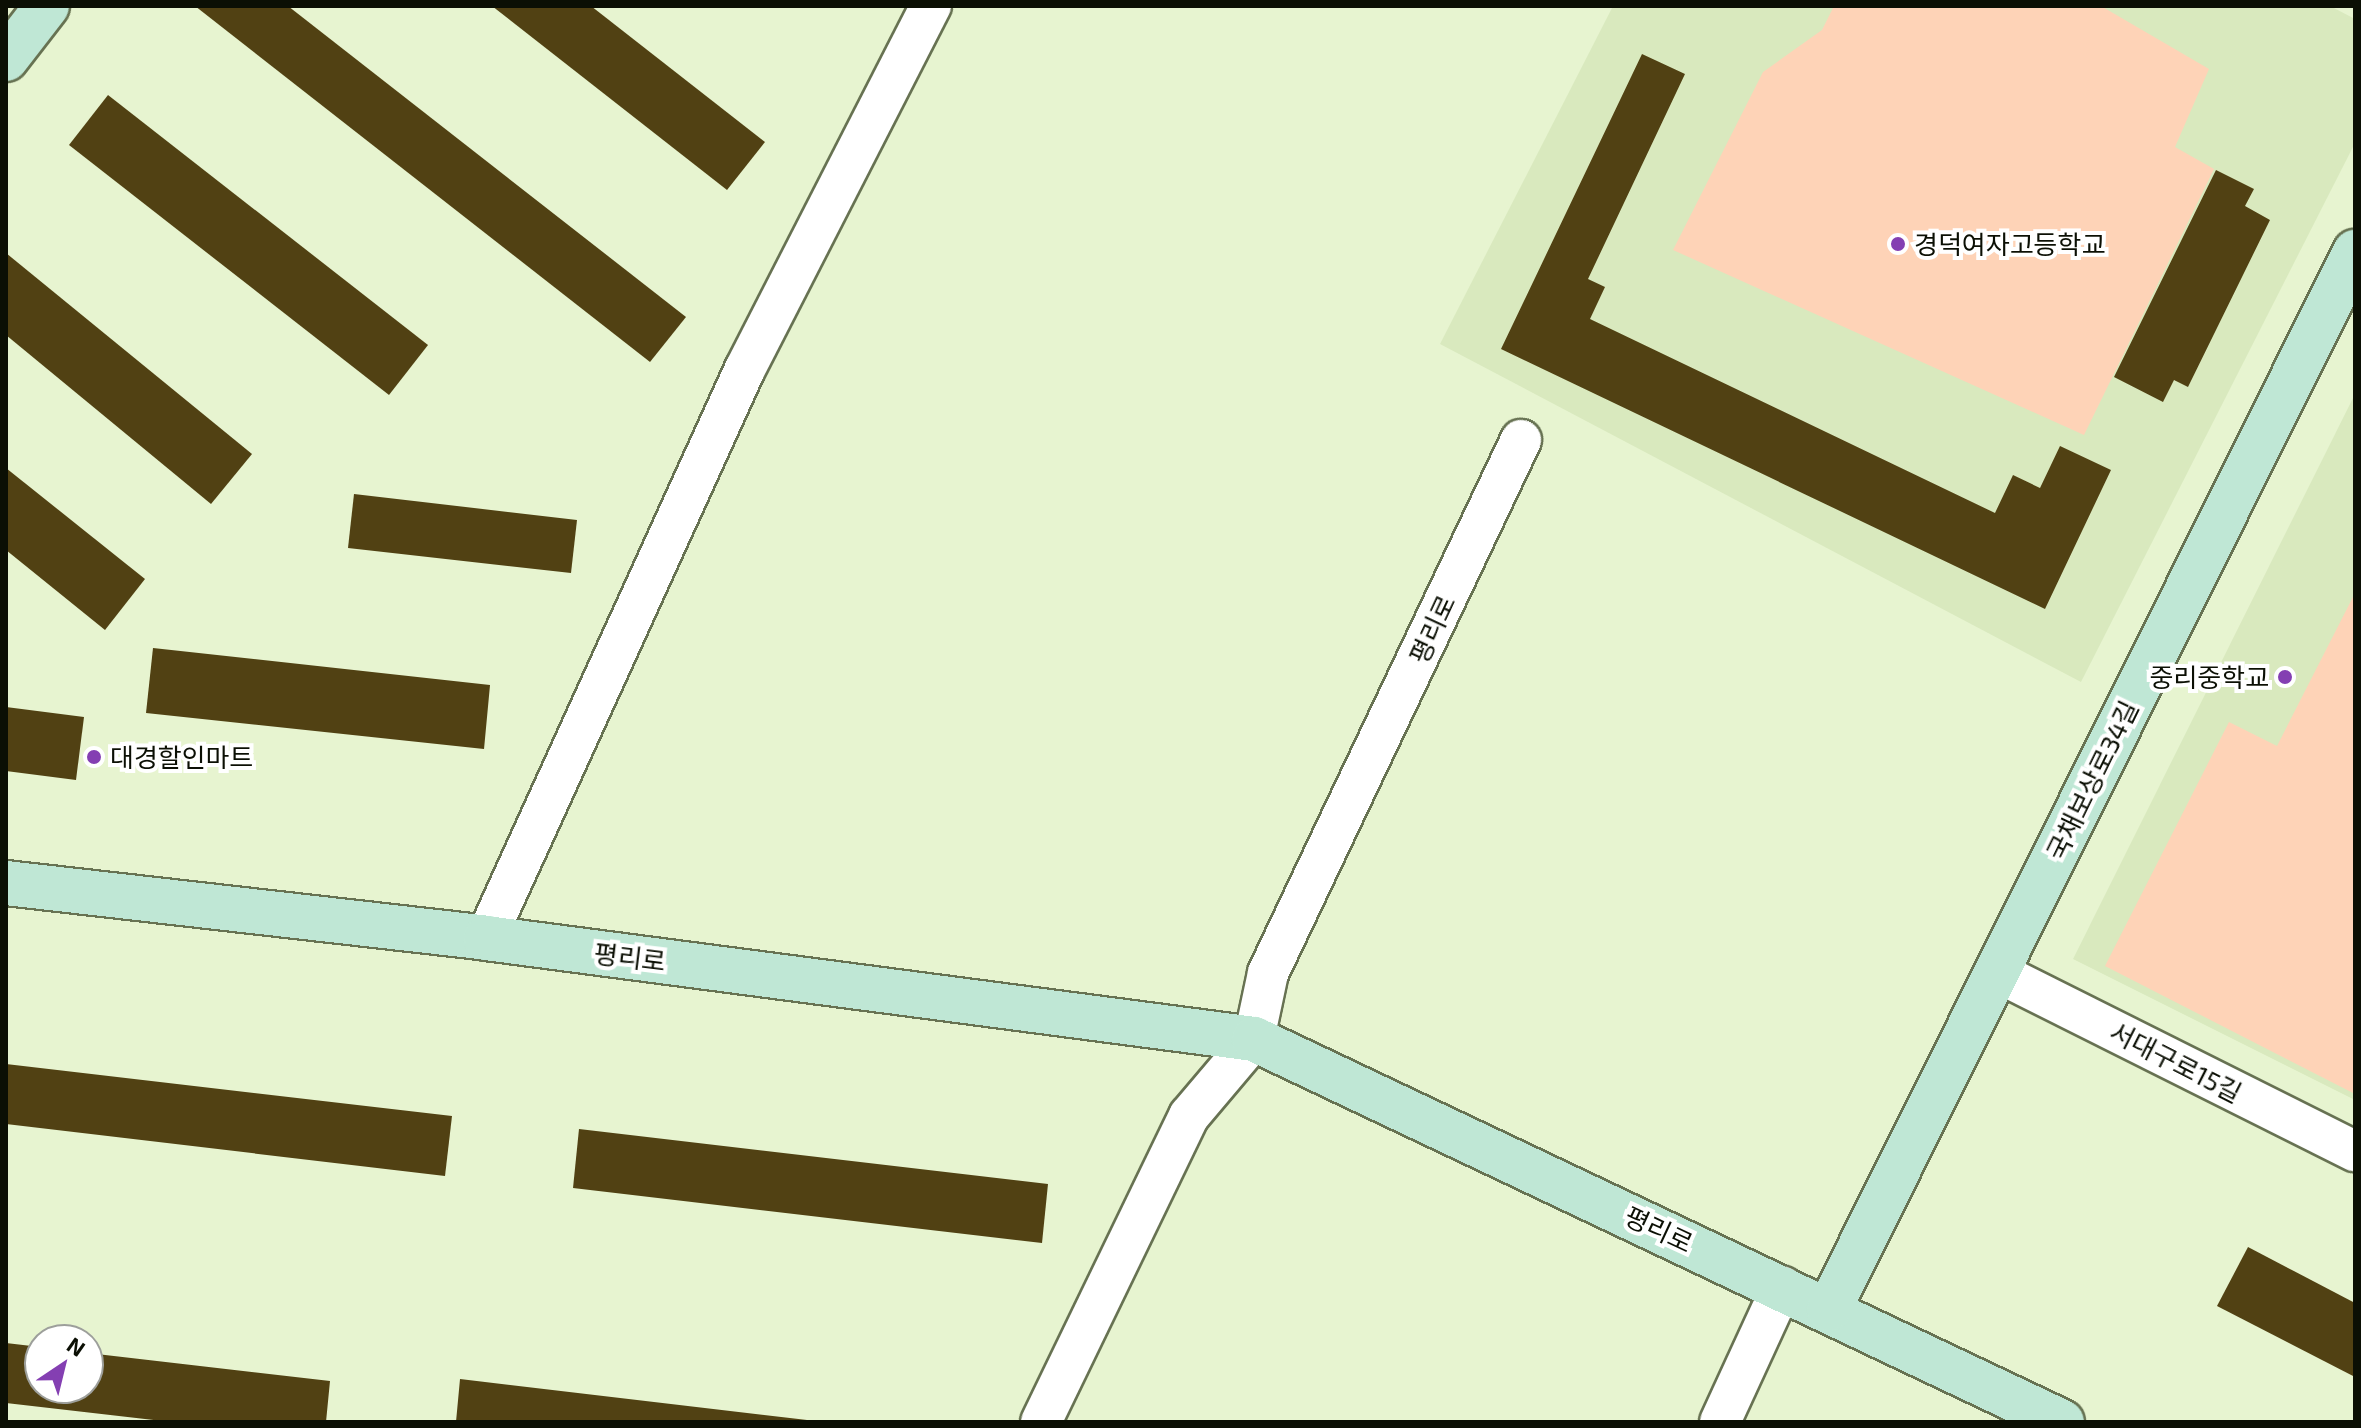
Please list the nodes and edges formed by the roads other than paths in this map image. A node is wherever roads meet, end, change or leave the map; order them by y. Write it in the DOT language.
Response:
graph roads {
  1 [pos="47,6"];
  2 [pos="931,6"];
  3 [pos="6,59"];
  4 [pos="2355,252"];
  5 [pos="1521,440"];
  6 [pos="6,883"];
  7 [pos="486,938"];
  8 [pos="1997,972"];
  9 [pos="1254,1039"];
  10 [pos="2355,1151"];
  11 [pos="1782,1287"];
  12 [pos="1829,1309"];
  13 [pos="1041,1422"];
  14 [pos="1720,1422"];
  15 [pos="2062,1422"];
  1 -- 3 [label="main road"];
  2 -- 7 [label="street"];
  4 -- 8 [label="main road, 국채보상로34길"];
  5 -- 9 [label="street, 평리로"];
  6 -- 7 [label="main road, 평리로"];
  7 -- 9 [label="main road, 평리로"];
  8 -- 10 [label="street, 서대구로15길"];
  8 -- 12 [label="main road, 국채보상로34길"];
  9 -- 11 [label="main road, 평리로"];
  9 -- 13 [label="street"];
  11 -- 12 [label="main road, 평리로"];
  11 -- 14 [label="street"];
  12 -- 15 [label="main road, 평리로"];
}
